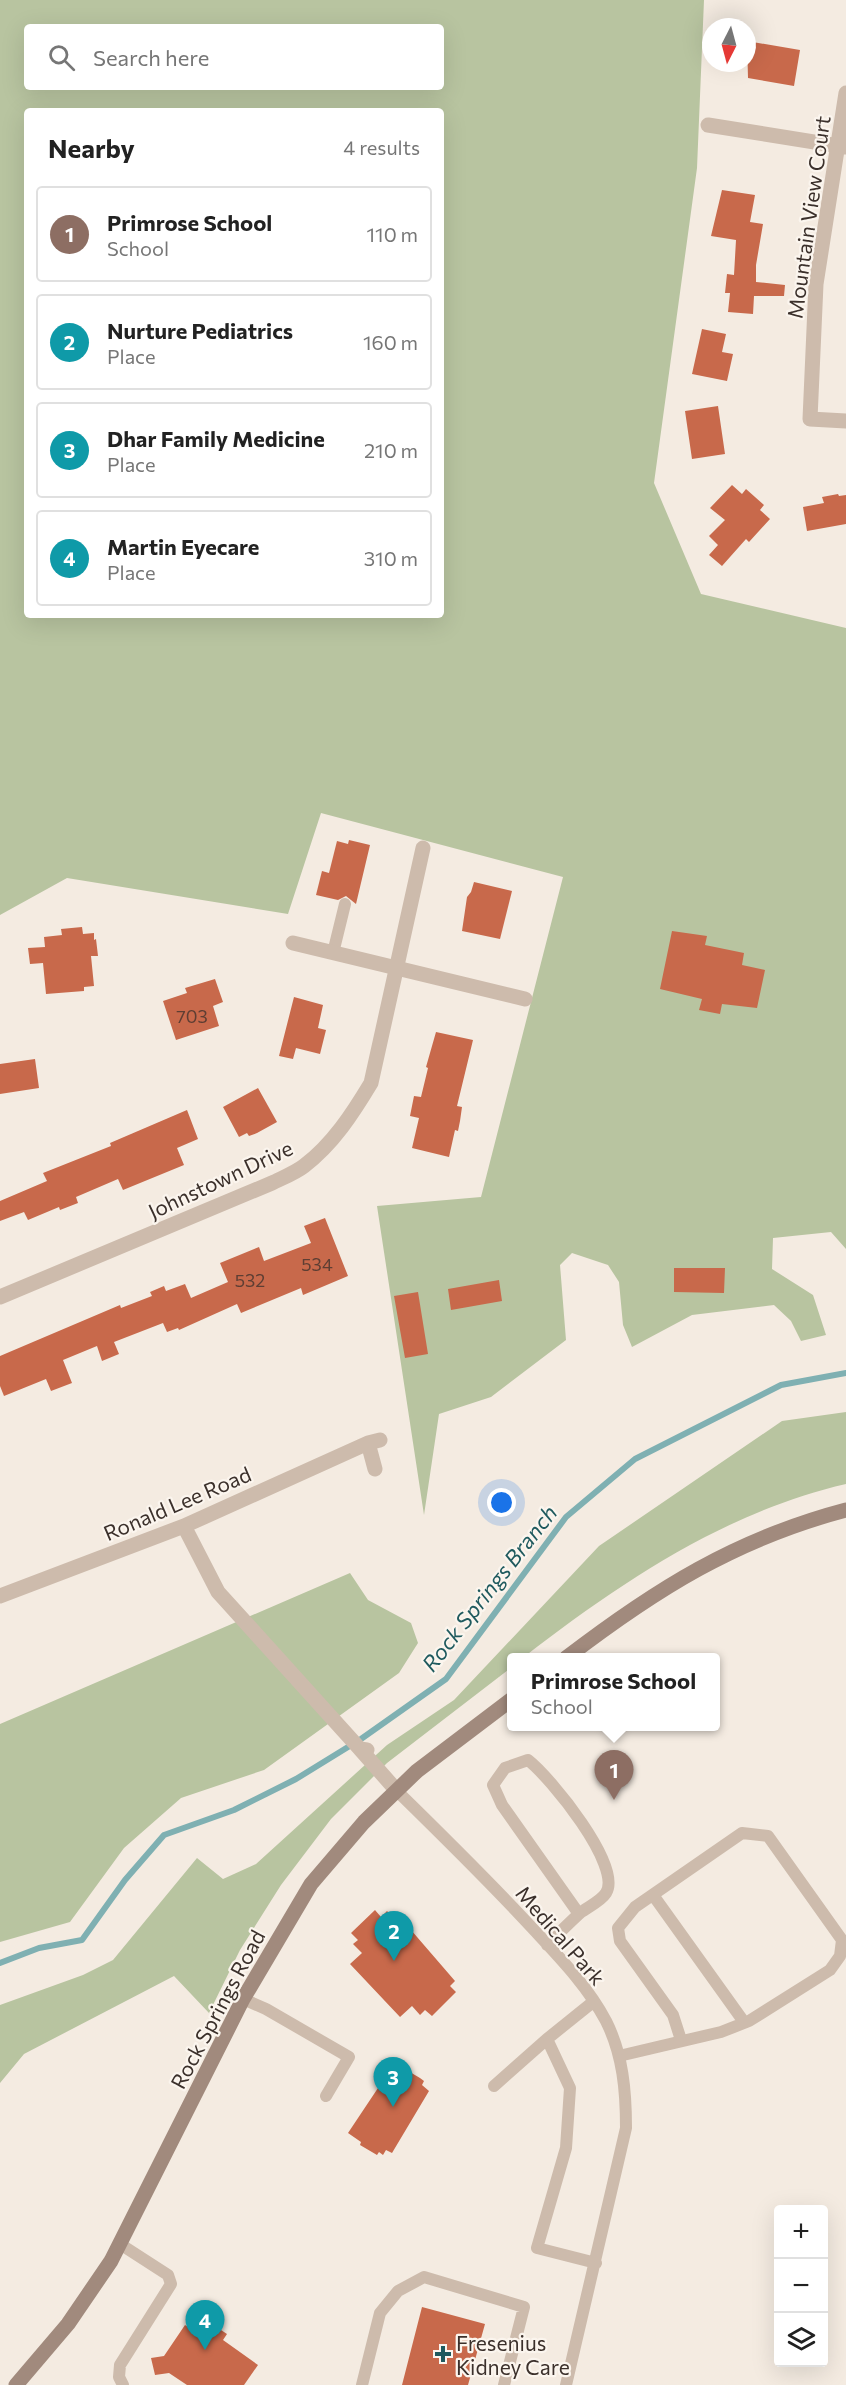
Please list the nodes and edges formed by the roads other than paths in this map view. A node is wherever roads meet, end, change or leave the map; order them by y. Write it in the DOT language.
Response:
graph roads {
  1 [pos="846,93"];
  2 [pos="708,124"];
  3 [pos="841,146"];
  4 [pos="846,421"];
  5 [pos="423,848"];
  6 [pos="345,904"];
  7 [pos="293,943"];
  8 [pos="333,954"];
  9 [pos="395,969"];
  10 [pos="525,999"];
  11 [pos="0,1297"];
  12 [pos="375,1469"];
  13 [pos="846,1510"];
  14 [pos="184,1526"];
  15 [pos="0,1596"];
  16 [pos="573,1653"];
  17 [pos="507,1703"];
  18 [pos="397,1791"];
  19 [pos="653,1895"];
  20 [pos="579,1914"];
  21 [pos="548,1945"];
  22 [pos="243,1999"];
  23 [pos="593,2002"];
  24 [pos="744,2022"];
  25 [pos="547,2039"];
  26 [pos="681,2040"];
  27 [pos="619,2056"];
  28 [pos="494,2086"];
  29 [pos="327,2096"];
  30 [pos="120,2244"];
  31 [pos="596,2263"];
  32 [pos="16,2385"];
  33 [pos="123,2385"];
  34 [pos="362,2385"];
  35 [pos="504,2385"];
  36 [pos="566,2385"];
  1 -- 3 [label="street, Mountain View Court"];
  2 -- 3 [label="street"];
  3 -- 4 [label="street, Mountain View Court"];
  5 -- 9 [label="street, Johnstown Drive"];
  6 -- 8 [label="lane"];
  7 -- 8 [label="street"];
  8 -- 9 [label="street"];
  9 -- 10 [label="street"];
  9 -- 11 [label="street, Johnstown Drive"];
  12 -- 14 [label="street, Ronald Lee Road"];
  13 -- 16 [label="street"];
  14 -- 15 [label="street, Ronald Lee Road"];
  14 -- 18 [label="street"];
  17 -- 18 [label="street, Rock Springs Road"];
  18 -- 21 [label="lane, Medical Park"];
  18 -- 22 [label="street, Rock Springs Road"];
  19 -- 24 [label="lane"];
  19 -- 24 [label="lane"];
  19 -- 26 [label="lane"];
  20 -- 20 [label="lane"];
  20 -- 21 [label="lane"];
  21 -- 23 [label="lane, Medical Park"];
  22 -- 29 [label="lane"];
  22 -- 30 [label="street, Rock Springs Road"];
  23 -- 25 [label="lane"];
  23 -- 27 [label="lane, Medical Park"];
  24 -- 26 [label="lane"];
  25 -- 28 [label="lane"];
  25 -- 31 [label="lane"];
  26 -- 27 [label="lane"];
  27 -- 31 [label="lane, Medical Park"];
  30 -- 32 [label="street, Rock Springs Road"];
  30 -- 33 [label="lane"];
  31 -- 36 [label="lane, Medical Park"];
  34 -- 35 [label="lane"];
}
